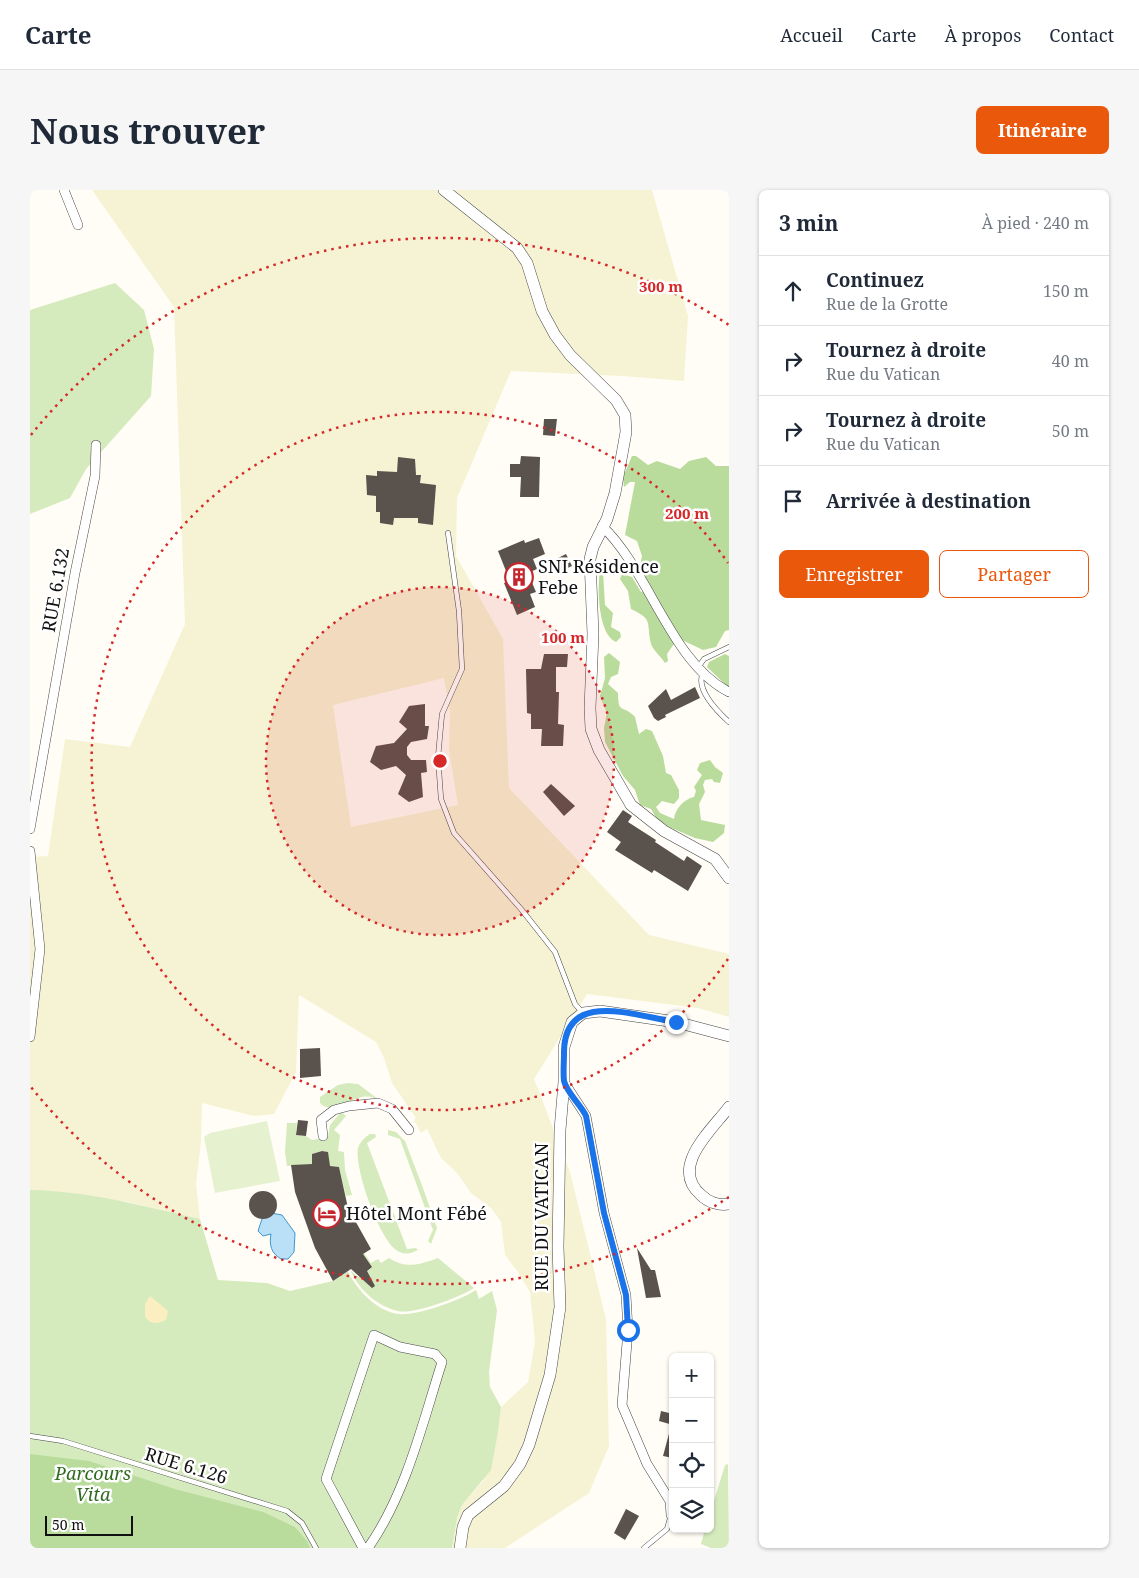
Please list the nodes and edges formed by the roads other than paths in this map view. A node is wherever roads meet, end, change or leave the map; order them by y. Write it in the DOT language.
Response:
graph roads {
  1 [pos="64,190"];
  2 [pos="444,190"];
  3 [pos="78,225"];
  4 [pos="96,445"];
  5 [pos="602,526"];
  6 [pos="448,533"];
  7 [pos="729,647"];
  8 [pos="701,669"];
  9 [pos="729,692"];
  10 [pos="729,722"];
  11 [pos="30,829"];
  12 [pos="30,851"];
  13 [pos="729,878"];
  14 [pos="583,1013"];
  15 [pos="729,1036"];
  16 [pos="30,1037"];
  17 [pos="564,1082"];
  18 [pos="729,1107"];
  19 [pos="409,1130"];
  20 [pos="323,1136"];
  21 [pos="729,1204"];
  22 [pos="30,1436"];
  23 [pos="669,1499"];
  24 [pos="669,1522"];
  25 [pos="316,1548"];
  26 [pos="364,1548"];
  27 [pos="368,1548"];
  28 [pos="460,1548"];
  29 [pos="644,1548"];
  1 -- 3 [label="street"];
  2 -- 5 [label="street"];
  4 -- 11 [label="street, RUE 6.132"];
  5 -- 8 [label="street"];
  5 -- 13 [label="street"];
  6 -- 14 [label="lane"];
  7 -- 8 [label="lane"];
  8 -- 9 [label="street"];
  8 -- 10 [label="lane"];
  12 -- 16 [label="street"];
  14 -- 15 [label="street"];
  14 -- 17 [label="street, RUE DU VATICAN"];
  17 -- 23 [label="street"];
  17 -- 28 [label="street, RUE DU VATICAN"];
  18 -- 21 [label="street"];
  19 -- 20 [label="street"];
  22 -- 25 [label="lane, RUE 6.126"];
  24 -- 29 [label="lane"];
  26 -- 27 [label="street"];
}
